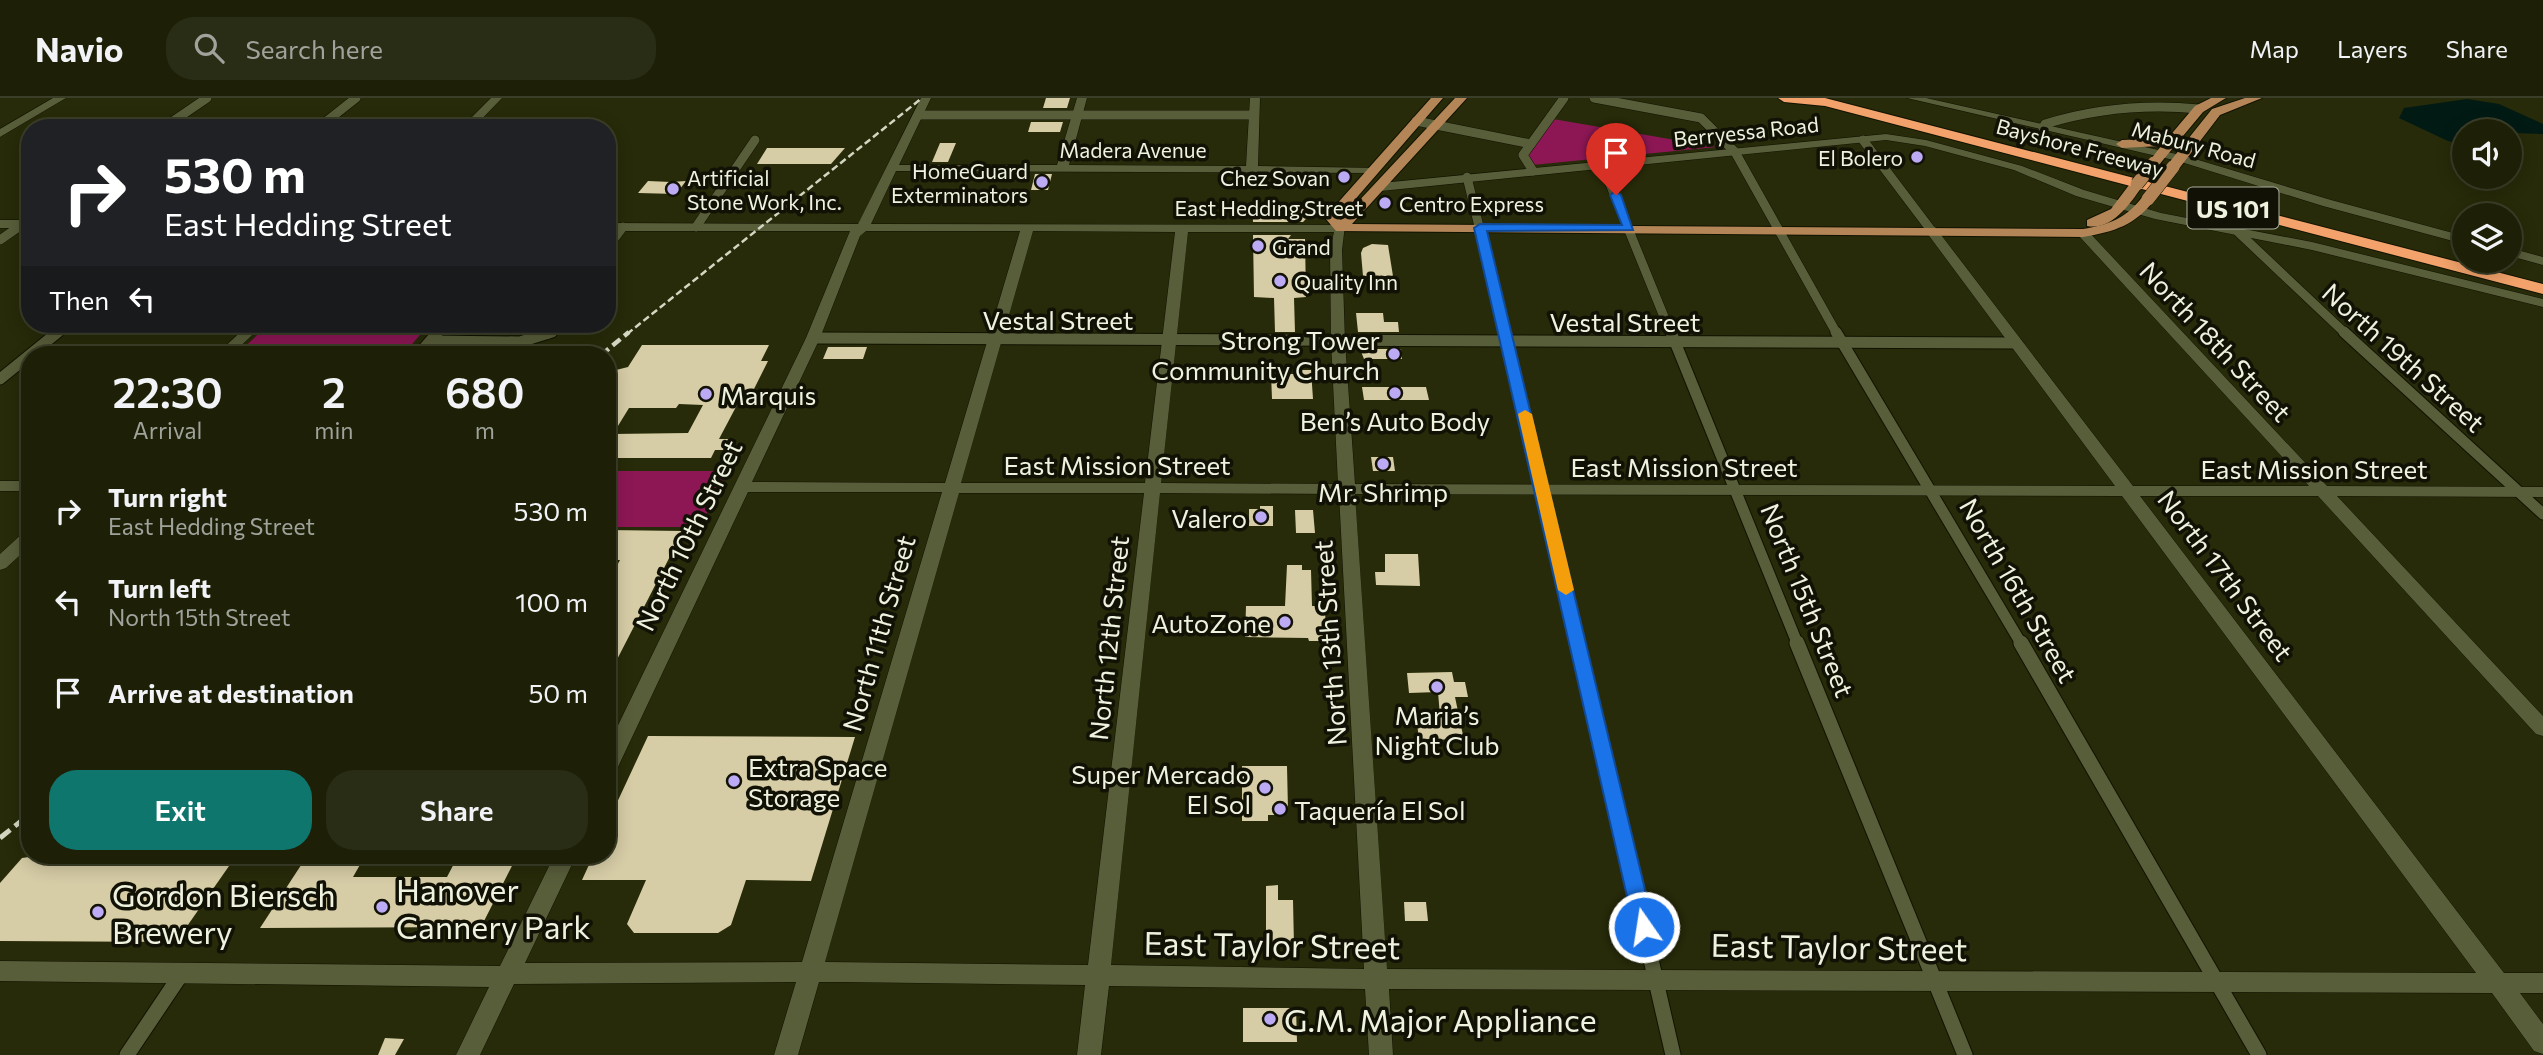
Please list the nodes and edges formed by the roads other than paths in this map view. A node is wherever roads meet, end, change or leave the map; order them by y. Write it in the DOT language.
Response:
graph roads {
  1 [pos="61,98"];
  2 [pos="206,98"];
  3 [pos="356,98"];
  4 [pos="498,98"];
  5 [pos="926,98"];
  6 [pos="1082,98"];
  7 [pos="1255,98"];
  8 [pos="1437,98"];
  9 [pos="1461,98"];
  10 [pos="1564,98"];
  11 [pos="1594,98"];
  12 [pos="1784,98"];
  13 [pos="1810,98"];
  14 [pos="1857,98"];
  15 [pos="1912,98"];
  16 [pos="2220,98"];
  17 [pos="2256,98"];
  18 [pos="1827,102"];
  19 [pos="2199,109"];
  20 [pos="919,115"];
  21 [pos="1077,115"];
  22 [pos="1254,116"];
  23 [pos="25,119"];
  24 [pos="176,119"];
  25 [pos="329,119"];
  26 [pos="476,119"];
  27 [pos="1416,121"];
  28 [pos="21,122"];
  29 [pos="1438,126"];
  30 [pos="2043,128"];
  31 [pos="0,134"];
  32 [pos="755,140"];
  33 [pos="1863,141"];
  34 [pos="2172,142"];
  35 [pos="1531,144"];
  36 [pos="2122,144"];
  37 [pos="1735,152"];
  38 [pos="2158,158"];
  39 [pos="2177,163"];
  40 [pos="1602,164"];
  41 [pos="892,168"];
  42 [pos="1062,168"];
  43 [pos="1252,168"];
  44 [pos="1374,170"];
  45 [pos="1532,171"];
  46 [pos="1467,177"];
  47 [pos="1381,187"];
  48 [pos="2126,199"];
  49 [pos="876,201"];
  50 [pos="2145,205"];
  51 [pos="21,223"];
  52 [pos="0,224"];
  53 [pos="21,227"];
  54 [pos="616,227"];
  55 [pos="623,227"];
  56 [pos="696,227"];
  57 [pos="863,227"];
  58 [pos="911,227"];
  59 [pos="1028,227"];
  60 [pos="1182,228"];
  61 [pos="1340,228"];
  62 [pos="1480,228"];
  63 [pos="1629,228"];
  64 [pos="1777,229"];
  65 [pos="1931,230"];
  66 [pos="2238,232"];
  67 [pos="2083,233"];
  68 [pos="616,236"];
  69 [pos="2452,237"];
  70 [pos="0,240"];
  71 [pos="2452,251"];
  72 [pos="2522,255"];
  73 [pos="2543,261"];
  74 [pos="2522,269"];
  75 [pos="2543,274"];
  76 [pos="2543,289"];
  77 [pos="2543,303"];
  78 [pos="58,333"];
  79 [pos="247,333"];
  80 [pos="438,333"];
  81 [pos="552,333"];
  82 [pos="813,338"];
  83 [pos="995,340"];
  84 [pos="431,341"];
  85 [pos="1170,341"];
  86 [pos="1338,342"];
  87 [pos="1508,342"];
  88 [pos="1843,342"];
  89 [pos="1676,343"];
  90 [pos="2016,343"];
  91 [pos="41,346"];
  92 [pos="233,346"];
  93 [pos="426,346"];
  94 [pos="21,362"];
  95 [pos="0,379"];
  96 [pos="0,486"];
  97 [pos="21,486"];
  98 [pos="741,487"];
  99 [pos="950,488"];
  100 [pos="1153,489"];
  101 [pos="1347,489"];
  102 [pos="1543,490"];
  103 [pos="1737,490"];
  104 [pos="1933,491"];
  105 [pos="2128,492"];
  106 [pos="2324,492"];
  107 [pos="2519,492"];
  108 [pos="2543,492"];
  109 [pos="2543,514"];
  110 [pos="21,544"];
  111 [pos="0,564"];
  112 [pos="2543,729"];
  113 [pos="616,749"];
  114 [pos="561,864"];
  115 [pos="0,971"];
  116 [pos="182,973"];
  117 [pos="810,973"];
  118 [pos="507,975"];
  119 [pos="1098,975"];
  120 [pos="1656,978"];
  121 [pos="1377,979"];
  122 [pos="1935,981"];
  123 [pos="2218,984"];
  124 [pos="2498,984"];
  125 [pos="2543,984"];
  126 [pos="2543,1043"];
  127 [pos="127,1055"];
  128 [pos="468,1055"];
  129 [pos="786,1055"];
  130 [pos="1089,1055"];
  131 [pos="1381,1055"];
  132 [pos="1672,1055"];
  133 [pos="1965,1055"];
  134 [pos="2259,1055"];
  1 -- 23 [label="main road"];
  2 -- 24 [label="street"];
  3 -- 25 [label="street"];
  4 -- 26 [label="main road"];
  5 -- 20 [label="main road, North 10th Street"];
  6 -- 21 [label="main road"];
  7 -- 22 [label="main road"];
  8 -- 27 [label="main road"];
  9 -- 29 [label="main road"];
  10 -- 35 [label="street"];
  11 -- 37 [label="street, North 16th Street"];
  12 -- 18 [label="highway"];
  13 -- 18 [label="highway, Bayshore Freeway / US 101"];
  14 -- 71 [label="highway, Bayshore Freeway / US 101"];
  15 -- 30 [label="main road, Mabury Road"];
  16 -- 19 [label="main road"];
  17 -- 39 [label="main road"];
  18 -- 76 [label="highway, Bayshore Freeway / US 101"];
  19 -- 30 [label="street"];
  19 -- 34 [label="main road"];
  20 -- 21 [label="street"];
  20 -- 41 [label="main road, North 10th Street"];
  21 -- 22 [label="street"];
  21 -- 42 [label="main road"];
  22 -- 43 [label="main road"];
  27 -- 29 [label="street"];
  27 -- 44 [label="main road"];
  28 -- 31 [label="main road"];
  29 -- 35 [label="street"];
  29 -- 47 [label="main road"];
  30 -- 36 [label="main road, Mabury Road"];
  32 -- 56 [label="street"];
  33 -- 37 [label="main road, Berryessa Road"];
  33 -- 48 [label="main road, Berryessa Road"];
  33 -- 65 [label="street, North 17th Street"];
  34 -- 36 [label="main road"];
  34 -- 38 [label="main road"];
  35 -- 45 [label="street"];
  36 -- 38 [label="main road, Mabury Road"];
  37 -- 40 [label="main road, Berryessa Road"];
  37 -- 64 [label="street, North 16th Street"];
  38 -- 39 [label="main road, Mabury Road"];
  38 -- 48 [label="main road, East Hedding Street, bridge"];
  39 -- 50 [label="main road, East Hedding Street, bridge"];
  39 -- 69 [label="main road, Mabury Road"];
  40 -- 45 [label="main road, Berryessa Road"];
  40 -- 63 [label="street, North 15th Street"];
  41 -- 42 [label="main road, Madera Avenue"];
  41 -- 49 [label="main road, North 10th Street"];
  42 -- 43 [label="main road, Madera Avenue"];
  43 -- 44 [label="main road, Madera Avenue"];
  44 -- 61 [label="main road"];
  45 -- 46 [label="main road, Berryessa Road"];
  46 -- 47 [label="main road, Berryessa Road"];
  46 -- 62 [label="street"];
  47 -- 61 [label="main road"];
  48 -- 50 [label="main road, Berryessa Road"];
  48 -- 65 [label="main road, East Hedding Street"];
  49 -- 57 [label="main road, North 10th Street"];
  49 -- 58 [label="main road"];
  50 -- 66 [label="main road, Berryessa Road"];
  50 -- 67 [label="main road, East Hedding Street"];
  51 -- 52 [label="main road"];
  53 -- 70 [label="street"];
  54 -- 55 [label="main road, East Hedding Street"];
  55 -- 56 [label="main road, East Hedding Street"];
  55 -- 68 [label="street"];
  56 -- 57 [label="main road, East Hedding Street"];
  57 -- 58 [label="main road, East Hedding Street"];
  57 -- 82 [label="main road, North 10th Street"];
  58 -- 59 [label="main road, East Hedding Street"];
  59 -- 60 [label="main road, East Hedding Street"];
  59 -- 83 [label="main road, North 11th Street"];
  60 -- 61 [label="main road, East Hedding Street"];
  60 -- 85 [label="main road, North 12th Street"];
  61 -- 62 [label="main road, East Hedding Street"];
  61 -- 86 [label="main road, North 13th Street"];
  62 -- 63 [label="main road, East Hedding Street"];
  62 -- 87 [label="street"];
  63 -- 64 [label="main road, East Hedding Street"];
  63 -- 89 [label="street, North 15th Street"];
  64 -- 65 [label="main road, East Hedding Street"];
  64 -- 88 [label="street, North 16th Street"];
  65 -- 67 [label="main road, East Hedding Street"];
  65 -- 90 [label="main road, North 17th Street"];
  66 -- 77 [label="main road, Berryessa Road"];
  66 -- 107 [label="street, North 19th Street"];
  67 -- 106 [label="main road, North 18th Street"];
  72 -- 73 [label="main road"];
  74 -- 75 [label="highway"];
  78 -- 91 [label="street"];
  79 -- 92 [label="main road"];
  80 -- 84 [label="street"];
  81 -- 84 [label="street"];
  82 -- 83 [label="street, Vestal Street"];
  82 -- 98 [label="main road, North 10th Street"];
  83 -- 85 [label="street, Vestal Street"];
  83 -- 99 [label="main road, North 11th Street"];
  84 -- 93 [label="street"];
  85 -- 86 [label="street, Vestal Street"];
  85 -- 100 [label="main road, North 12th Street"];
  86 -- 87 [label="street, Vestal Street"];
  86 -- 101 [label="main road, North 13th Street"];
  87 -- 89 [label="street, Vestal Street"];
  87 -- 102 [label="street"];
  88 -- 89 [label="street, Vestal Street"];
  88 -- 90 [label="street, Vestal Street"];
  88 -- 104 [label="street, North 16th Street"];
  89 -- 103 [label="street, North 15th Street"];
  90 -- 105 [label="main road, North 17th Street"];
  94 -- 95 [label="street"];
  96 -- 97 [label="main road"];
  98 -- 99 [label="main road, East Mission Street"];
  98 -- 113 [label="main road, North 10th Street"];
  99 -- 100 [label="main road, East Mission Street"];
  99 -- 117 [label="main road, North 11th Street"];
  100 -- 101 [label="main road, East Mission Street"];
  100 -- 119 [label="main road, North 12th Street"];
  101 -- 102 [label="main road, East Mission Street"];
  101 -- 121 [label="main road, North 13th Street"];
  102 -- 103 [label="main road, East Mission Street"];
  102 -- 120 [label="street"];
  103 -- 104 [label="main road, East Mission Street"];
  103 -- 122 [label="street, North 15th Street"];
  104 -- 105 [label="main road, East Mission Street"];
  104 -- 123 [label="street, North 16th Street"];
  105 -- 106 [label="main road, East Mission Street"];
  105 -- 124 [label="main road, North 17th Street"];
  106 -- 107 [label="main road, East Mission Street"];
  106 -- 112 [label="main road, North 18th Street"];
  107 -- 108 [label="main road, East Mission Street"];
  107 -- 109 [label="street, North 19th Street"];
  110 -- 111 [label="main road"];
  114 -- 118 [label="main road"];
  115 -- 116 [label="main road, East Taylor Street"];
  116 -- 118 [label="main road, East Taylor Street"];
  116 -- 127 [label="street"];
  117 -- 118 [label="main road, East Taylor Street"];
  117 -- 119 [label="main road, East Taylor Street"];
  117 -- 129 [label="main road, North 11th Street"];
  118 -- 128 [label="main road"];
  119 -- 121 [label="main road, East Taylor Street"];
  119 -- 130 [label="main road, North 12th Street"];
  120 -- 121 [label="main road, East Taylor Street"];
  120 -- 122 [label="main road, East Taylor Street"];
  120 -- 132 [label="street"];
  121 -- 131 [label="main road, North 13th Street"];
  122 -- 123 [label="main road, East Taylor Street"];
  122 -- 133 [label="street, North 15th Street"];
  123 -- 124 [label="main road, East Taylor Street"];
  123 -- 134 [label="street, North 16th Street"];
  124 -- 125 [label="main road, East Taylor Street"];
  124 -- 126 [label="main road, North 17th Street"];
}
